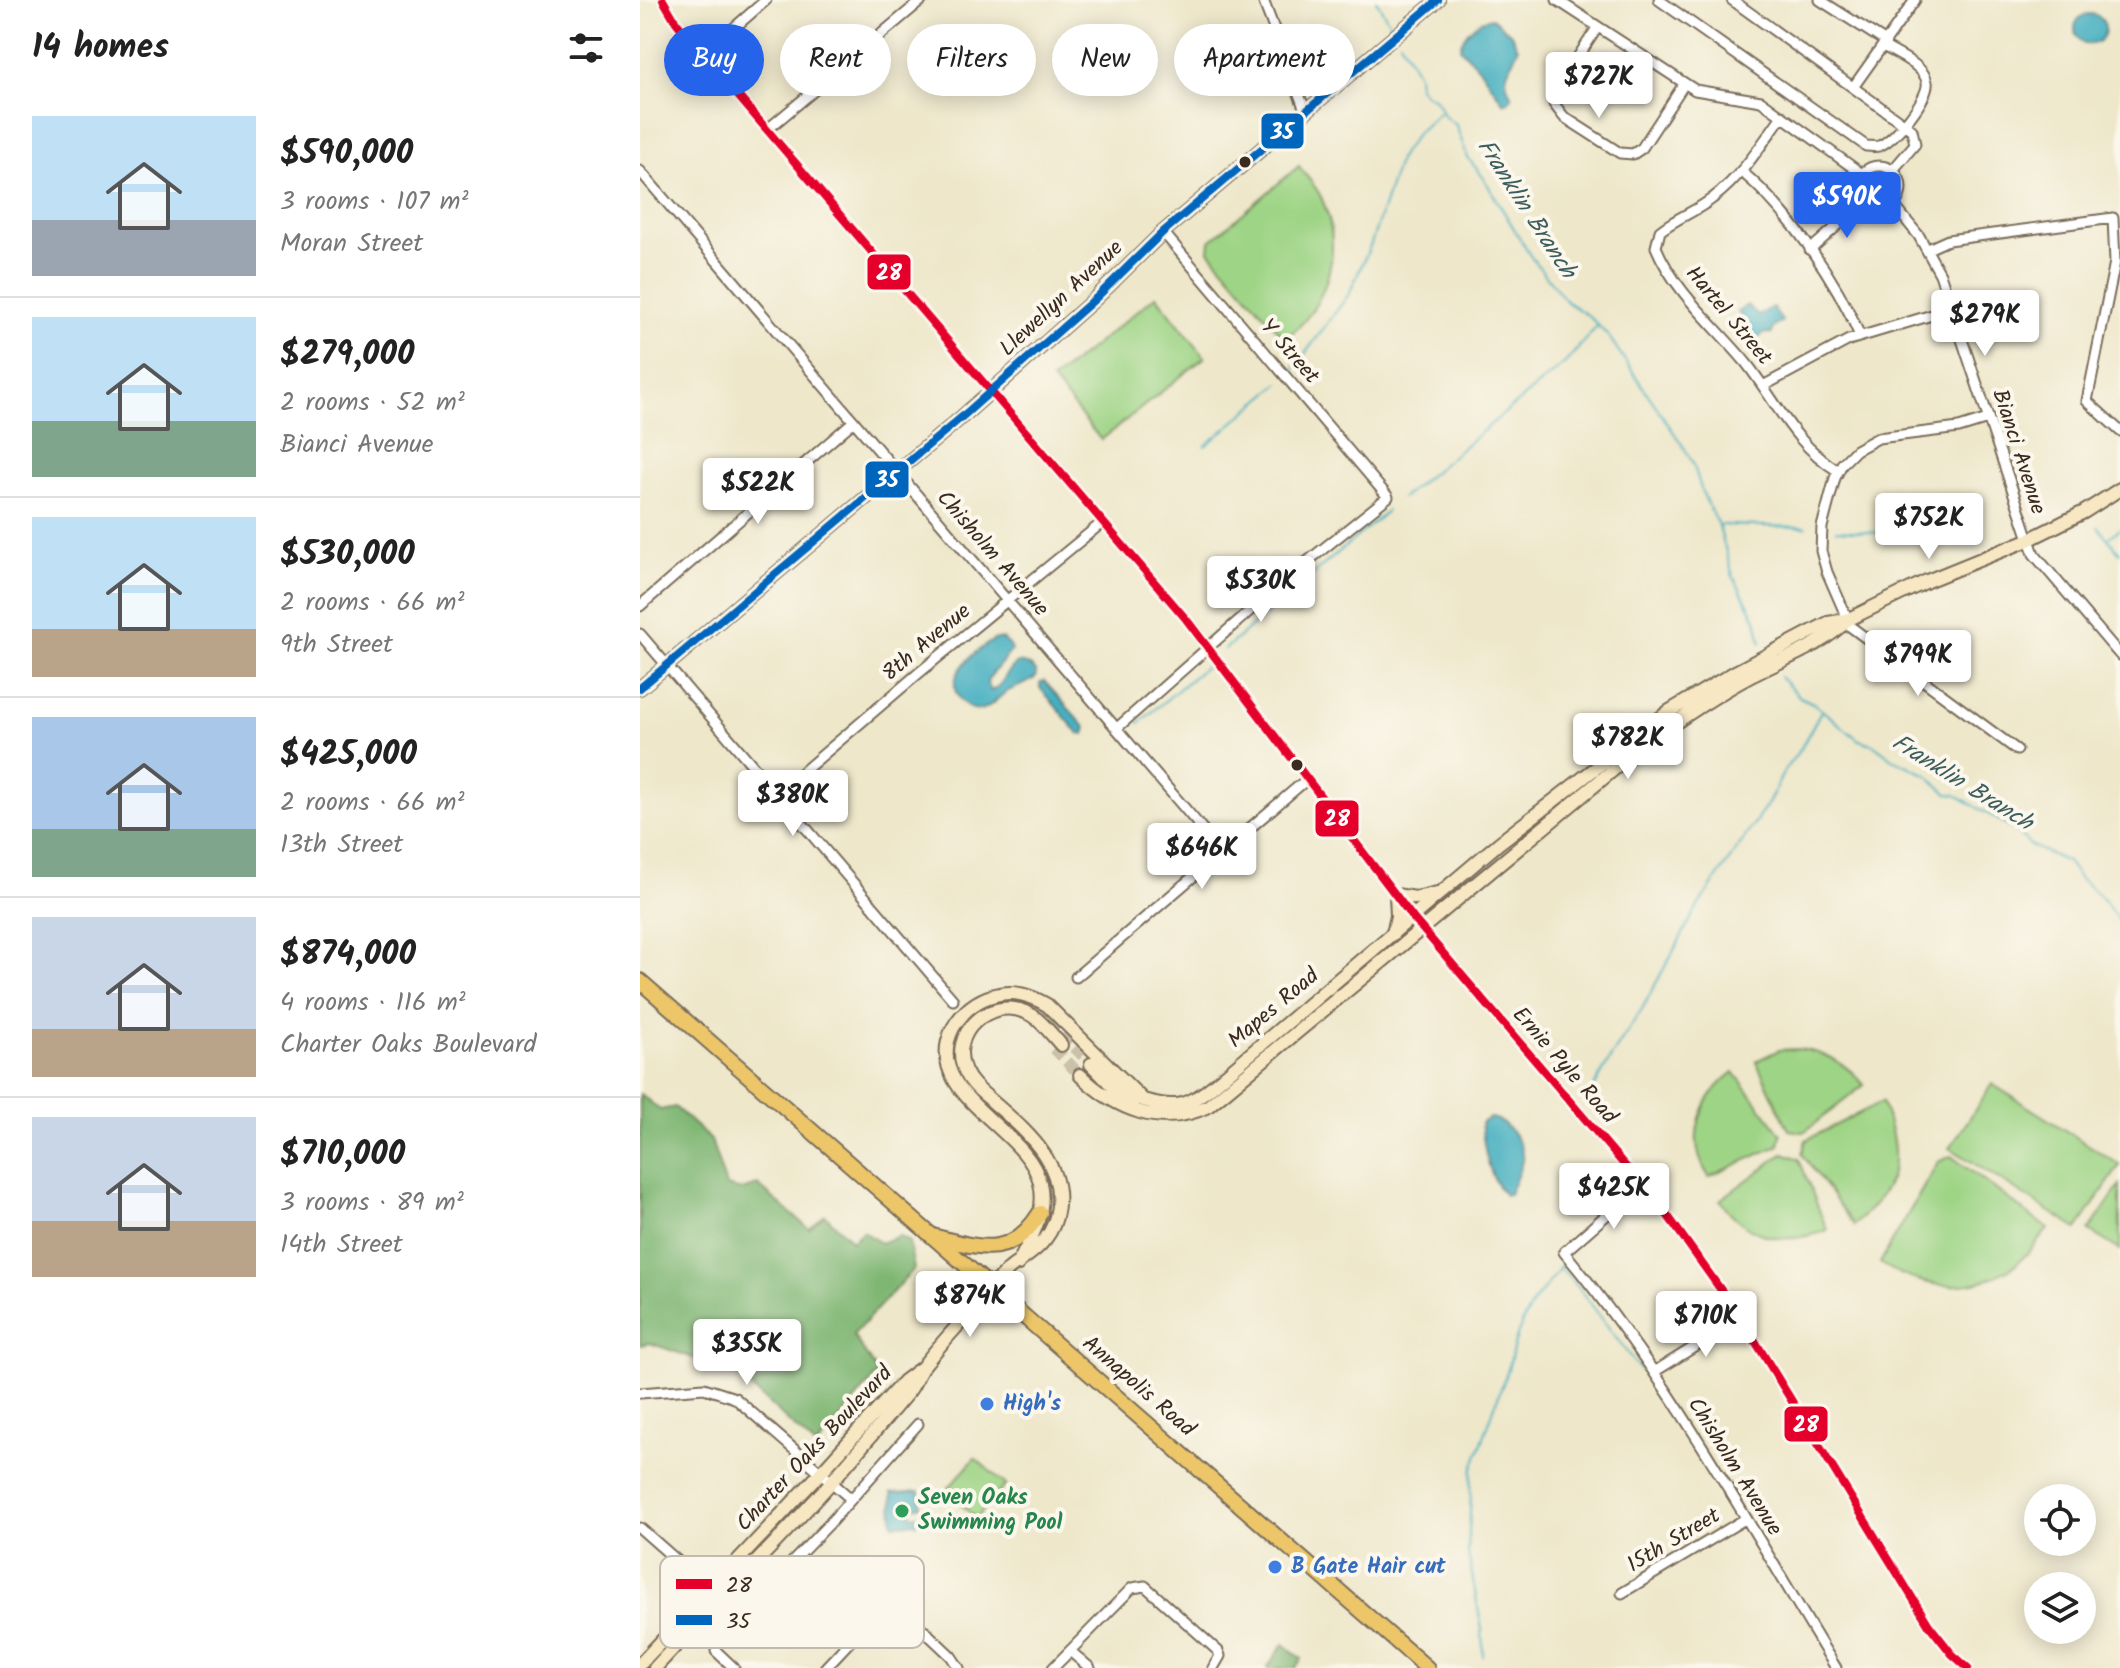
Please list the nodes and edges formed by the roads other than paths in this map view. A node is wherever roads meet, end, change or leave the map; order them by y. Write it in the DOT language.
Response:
graph roads {
  1 [pos="663,0"];
  2 [pos="766,0"];
  3 [pos="922,0"];
  4 [pos="1263,0"];
  5 [pos="1438,0"];
  6 [pos="1557,0"];
  7 [pos="1659,0"];
  8 [pos="1732,0"];
  9 [pos="1820,0"];
  10 [pos="1915,0"];
  11 [pos="678,24"];
  12 [pos="739,24"];
  13 [pos="1597,28"];
  14 [pos="1885,44"];
  15 [pos="1684,84"];
  16 [pos="1854,86"];
  17 [pos="739,96"];
  18 [pos="1305,110"];
  19 [pos="1782,116"];
  20 [pos="1905,124"];
  21 [pos="768,129"];
  22 [pos="640,171"];
  23 [pos="1741,171"];
  24 [pos="1892,171"];
  25 [pos="1862,174"];
  26 [pos="1863,203"];
  27 [pos="1893,204"];
  28 [pos="1163,232"];
  29 [pos="1928,249"];
  30 [pos="1810,250"];
  31 [pos="1952,309"];
  32 [pos="1860,336"];
  33 [pos="1763,386"];
  34 [pos="991,391"];
  35 [pos="1988,419"];
  36 [pos="854,421"];
  37 [pos="2120,431"];
  38 [pos="896,471"];
  39 [pos="1838,471"];
  40 [pos="2120,489"];
  41 [pos="1103,522"];
  42 [pos="2028,540"];
  43 [pos="1007,599"];
  44 [pos="640,606"];
  45 [pos="1847,620"];
  46 [pos="640,634"];
  47 [pos="1209,649"];
  48 [pos="2120,655"];
  49 [pos="666,665"];
  50 [pos="640,688"];
  51 [pos="1117,728"];
  52 [pos="2017,750"];
  53 [pos="765,780"];
  54 [pos="1306,780"];
  55 [pos="1222,852"];
  56 [pos="1444,891"];
  57 [pos="1396,895"];
  58 [pos="1417,923"];
  59 [pos="1392,935"];
  60 [pos="1076,977"];
  61 [pos="640,981"];
  62 [pos="953,1000"];
  63 [pos="1057,1046"];
  64 [pos="1085,1069"];
  65 [pos="1642,1184"];
  66 [pos="1040,1213"];
  67 [pos="930,1235"];
  68 [pos="1018,1264"];
  69 [pos="991,1289"];
  70 [pos="1741,1318"];
  71 [pos="1654,1372"];
  72 [pos="640,1393"];
  73 [pos="918,1424"];
  74 [pos="826,1477"];
  75 [pos="851,1499"];
  76 [pos="1745,1519"];
  77 [pos="640,1528"];
  78 [pos="672,1556"];
  79 [pos="747,1556"];
  80 [pos="755,1556"];
  81 [pos="797,1556"];
  82 [pos="1622,1593"];
  83 [pos="924,1631"];
  84 [pos="660,1644"];
  85 [pos="673,1648"];
  86 [pos="844,1648"];
  87 [pos="716,1651"];
  88 [pos="1070,1651"];
  89 [pos="640,1664"];
  90 [pos="655,1668"];
  91 [pos="734,1668"];
  92 [pos="825,1668"];
  93 [pos="959,1668"];
  94 [pos="1053,1668"];
  95 [pos="1090,1668"];
  96 [pos="1213,1668"];
  97 [pos="1427,1668"];
  98 [pos="1836,1668"];
  99 [pos="1968,1668"];
  1 -- 11 [label="street, Ernie Pyle Road"];
  2 -- 12 [label="street"];
  3 -- 21 [label="street"];
  4 -- 18 [label="street"];
  5 -- 18 [label="street, Llewellyn Avenue"];
  6 -- 13 [label="street"];
  7 -- 20 [label="street"];
  8 -- 16 [label="street"];
  9 -- 14 [label="street"];
  10 -- 14 [label="street"];
  13 -- 15 [label="street"];
  13 -- 15 [label="street"];
  14 -- 16 [label="street"];
  14 -- 20 [label="street"];
  15 -- 19 [label="street"];
  16 -- 20 [label="street"];
  17 -- 21 [label="street, Ernie Pyle Road"];
  18 -- 28 [label="street, Llewellyn Avenue"];
  19 -- 23 [label="street, Hartel Street"];
  19 -- 25 [label="street"];
  20 -- 24 [label="street"];
  21 -- 34 [label="street, Ernie Pyle Road"];
  22 -- 36 [label="street, Chisholm Avenue"];
  23 -- 30 [label="street"];
  23 -- 33 [label="street, Hartel Street"];
  24 -- 25 [label="street"];
  24 -- 27 [label="street"];
  25 -- 26 [label="street"];
  26 -- 27 [label="street"];
  26 -- 30 [label="street"];
  27 -- 29 [label="street, Bianci Avenue"];
  28 -- 34 [label="street, Llewellyn Avenue"];
  28 -- 47 [label="street, Y Street"];
  29 -- 31 [label="street, Bianci Avenue"];
  29 -- 37 [label="street"];
  30 -- 32 [label="street"];
  31 -- 32 [label="street"];
  31 -- 35 [label="street, Bianci Avenue"];
  32 -- 33 [label="street"];
  33 -- 39 [label="street, Hartel Street"];
  34 -- 38 [label="street, Llewellyn Avenue"];
  34 -- 41 [label="street, Ernie Pyle Road"];
  35 -- 39 [label="street"];
  35 -- 42 [label="street, Bianci Avenue"];
  36 -- 38 [label="street, Chisholm Avenue"];
  36 -- 44 [label="street"];
  38 -- 43 [label="street, Chisholm Avenue"];
  38 -- 49 [label="street, Llewellyn Avenue"];
  39 -- 45 [label="street"];
  40 -- 42 [label="street, Mapes Road"];
  41 -- 43 [label="street, 8th Avenue"];
  41 -- 47 [label="street, Ernie Pyle Road"];
  42 -- 45 [label="street, Mapes Road"];
  42 -- 48 [label="street, Bianci Avenue"];
  43 -- 51 [label="street, Chisholm Avenue"];
  43 -- 62 [label="street, 8th Avenue"];
  45 -- 52 [label="street"];
  45 -- 56 [label="street, Mapes Road"];
  45 -- 58 [label="street, Mapes Road"];
  46 -- 49 [label="street"];
  47 -- 51 [label="street"];
  47 -- 54 [label="street, Ernie Pyle Road"];
  49 -- 50 [label="street, Llewellyn Avenue"];
  49 -- 53 [label="street"];
  51 -- 55 [label="street, Chisholm Avenue"];
  54 -- 55 [label="street"];
  54 -- 57 [label="street, Ernie Pyle Road"];
  55 -- 60 [label="street"];
  56 -- 57 [label="street"];
  56 -- 58 [label="street, Mapes Road"];
  57 -- 58 [label="street, Ernie Pyle Road"];
  57 -- 59 [label="street"];
  58 -- 59 [label="street, Mapes Road"];
  58 -- 64 [label="street, Mapes Road"];
  58 -- 65 [label="street, Ernie Pyle Road"];
  59 -- 66 [label="street, Mapes Road"];
  61 -- 67 [label="main road, Annapolis Road"];
  63 -- 68 [label="street, Mapes Road"];
  65 -- 70 [label="street, Ernie Pyle Road"];
  65 -- 71 [label="street, Chisholm Avenue"];
  66 -- 67 [label="main road"];
  66 -- 68 [label="street, Mapes Road"];
  67 -- 69 [label="main road, Annapolis Road"];
  68 -- 69 [label="street, Mapes Road"];
  69 -- 74 [label="street, Charter Oaks Boulevard"];
  69 -- 97 [label="main road, Annapolis Road"];
  70 -- 71 [label="street"];
  70 -- 99 [label="street, Ernie Pyle Road"];
  71 -- 76 [label="street, Chisholm Avenue"];
  72 -- 74 [label="street"];
  73 -- 75 [label="street"];
  74 -- 75 [label="street"];
  74 -- 79 [label="street, Charter Oaks Boulevard"];
  74 -- 80 [label="street, Charter Oaks Boulevard"];
  75 -- 81 [label="street"];
  76 -- 82 [label="street, 15th Street"];
  76 -- 98 [label="street, Chisholm Avenue"];
  77 -- 78 [label="street"];
  83 -- 93 [label="street"];
  84 -- 89 [label="street, Charter Oaks Boulevard"];
  85 -- 90 [label="street, Charter Oaks Boulevard"];
  86 -- 92 [label="street"];
  87 -- 91 [label="street"];
  88 -- 94 [label="street"];
  88 -- 95 [label="street"];
  88 -- 96 [label="street"];
}
